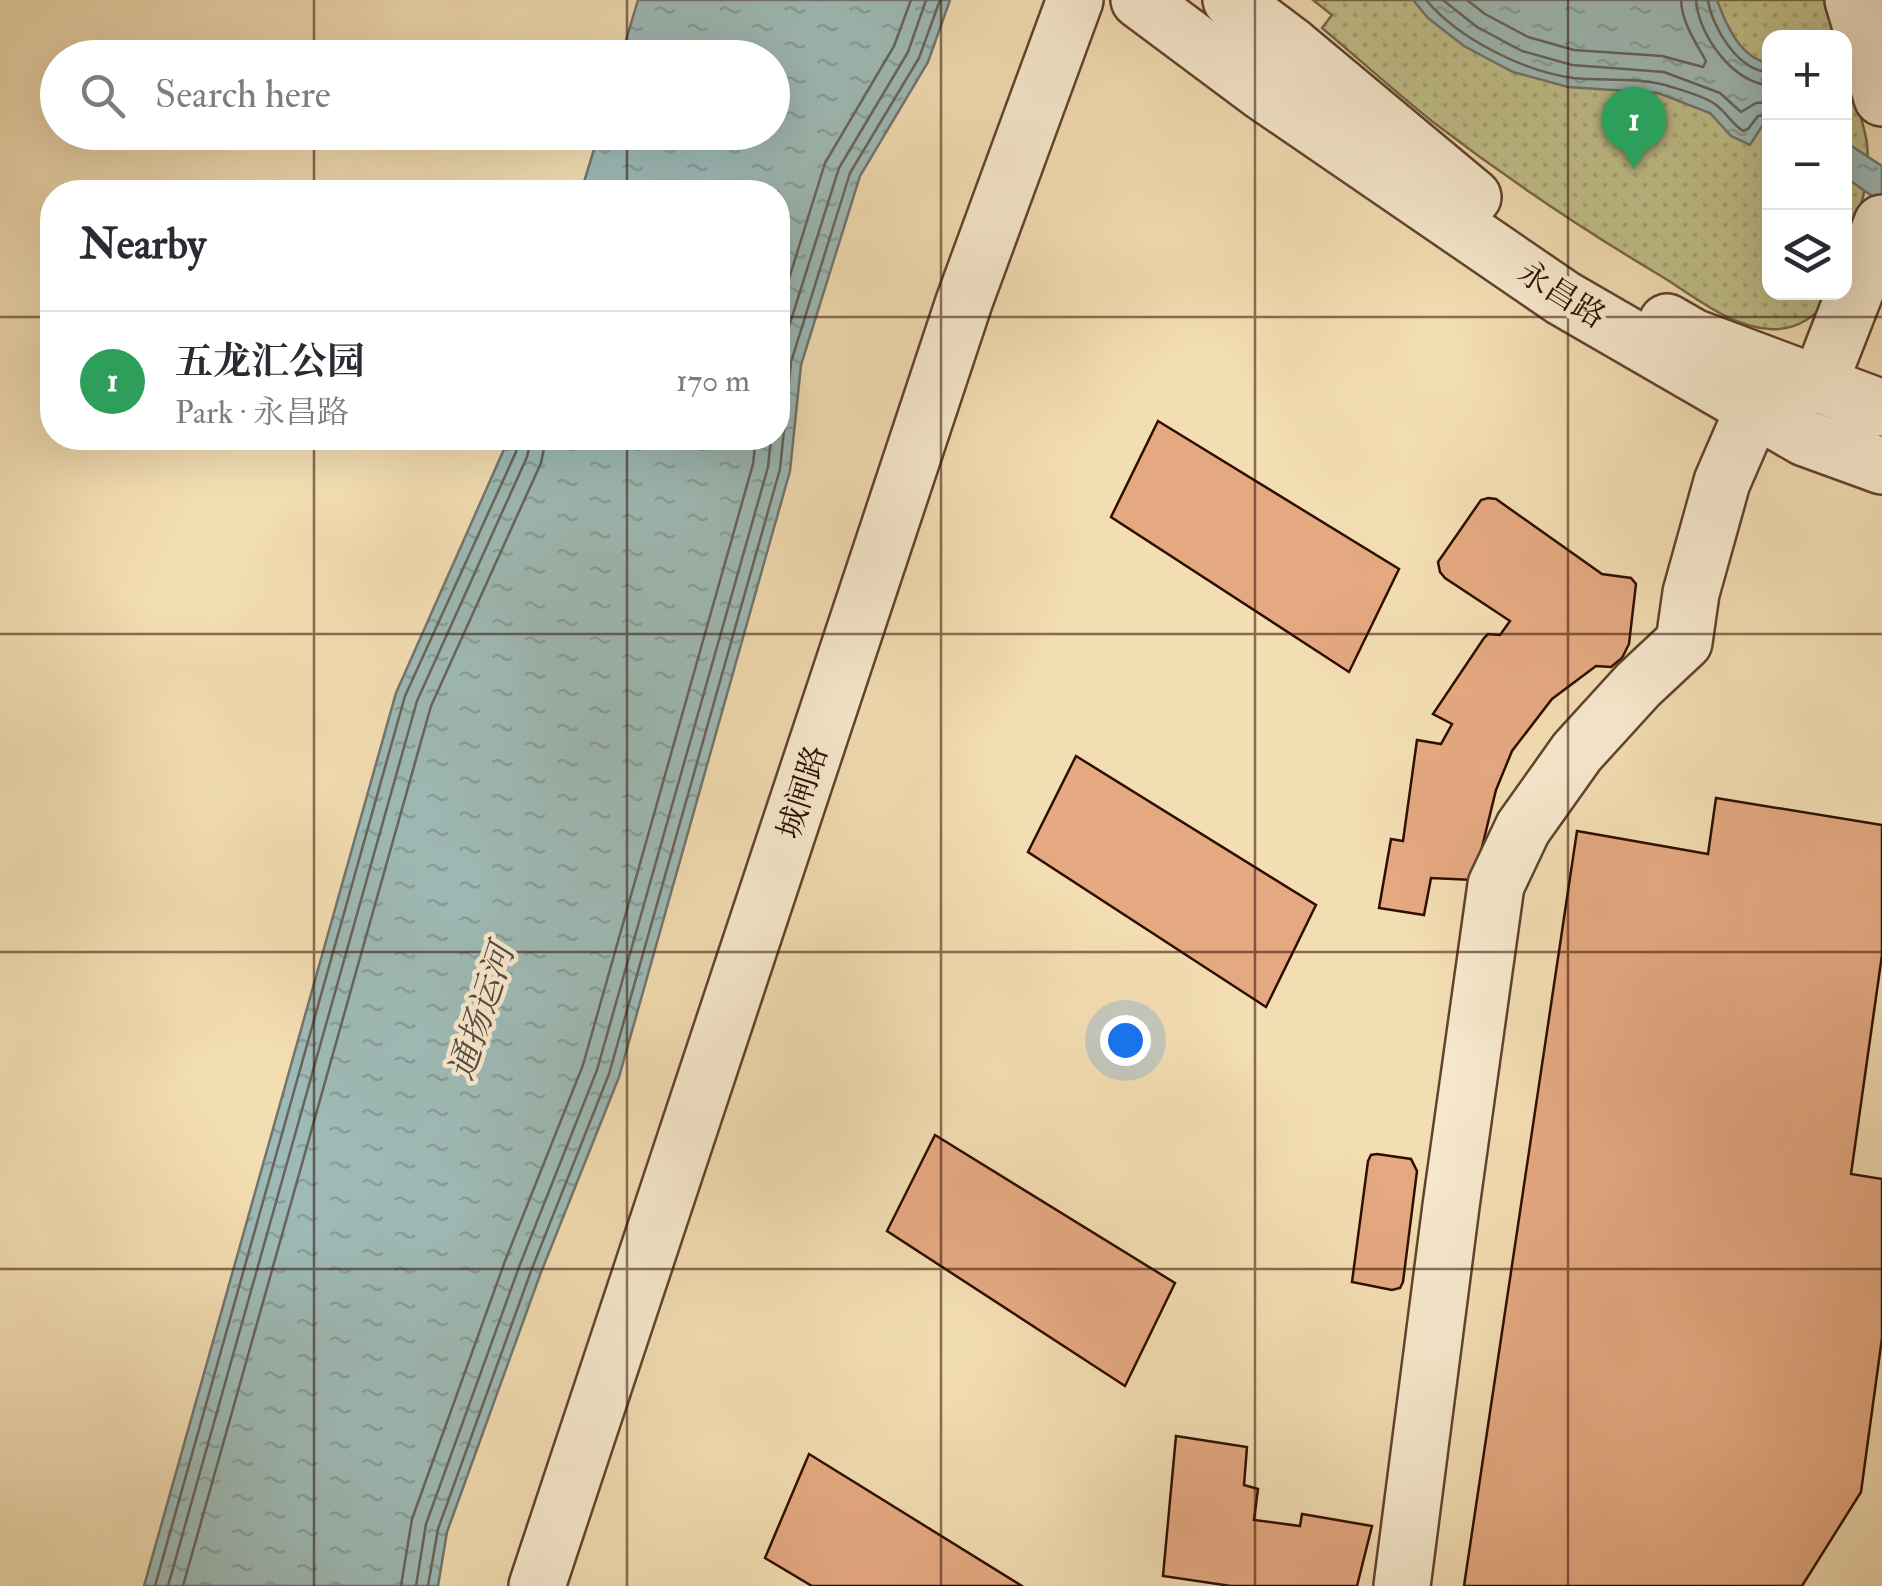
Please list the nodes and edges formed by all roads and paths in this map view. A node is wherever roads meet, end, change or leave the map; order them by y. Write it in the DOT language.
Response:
graph roads {
  1 [pos="1076,0"];
  2 [pos="1140,0"];
  3 [pos="1231,0"];
  4 [pos="1853,0"];
  5 [pos="1882,98"];
  6 [pos="1882,222"];
  7 [pos="1819,384"];
  8 [pos="1754,408"];
  9 [pos="1882,408"];
  10 [pos="1882,466"];
  11 [pos="536,1586"];
  12 [pos="1402,1586"];
  1 -- 11 [label="street, 城闸路"];
  2 -- 8 [label="street, 永昌路"];
  3 -- 7 [label="street, 永昌路"];
  4 -- 5 [label="street"];
  6 -- 7 [label="street"];
  7 -- 9 [label="street, 永昌路"];
  8 -- 10 [label="street, 永昌路"];
  8 -- 12 [label="street"];
}
